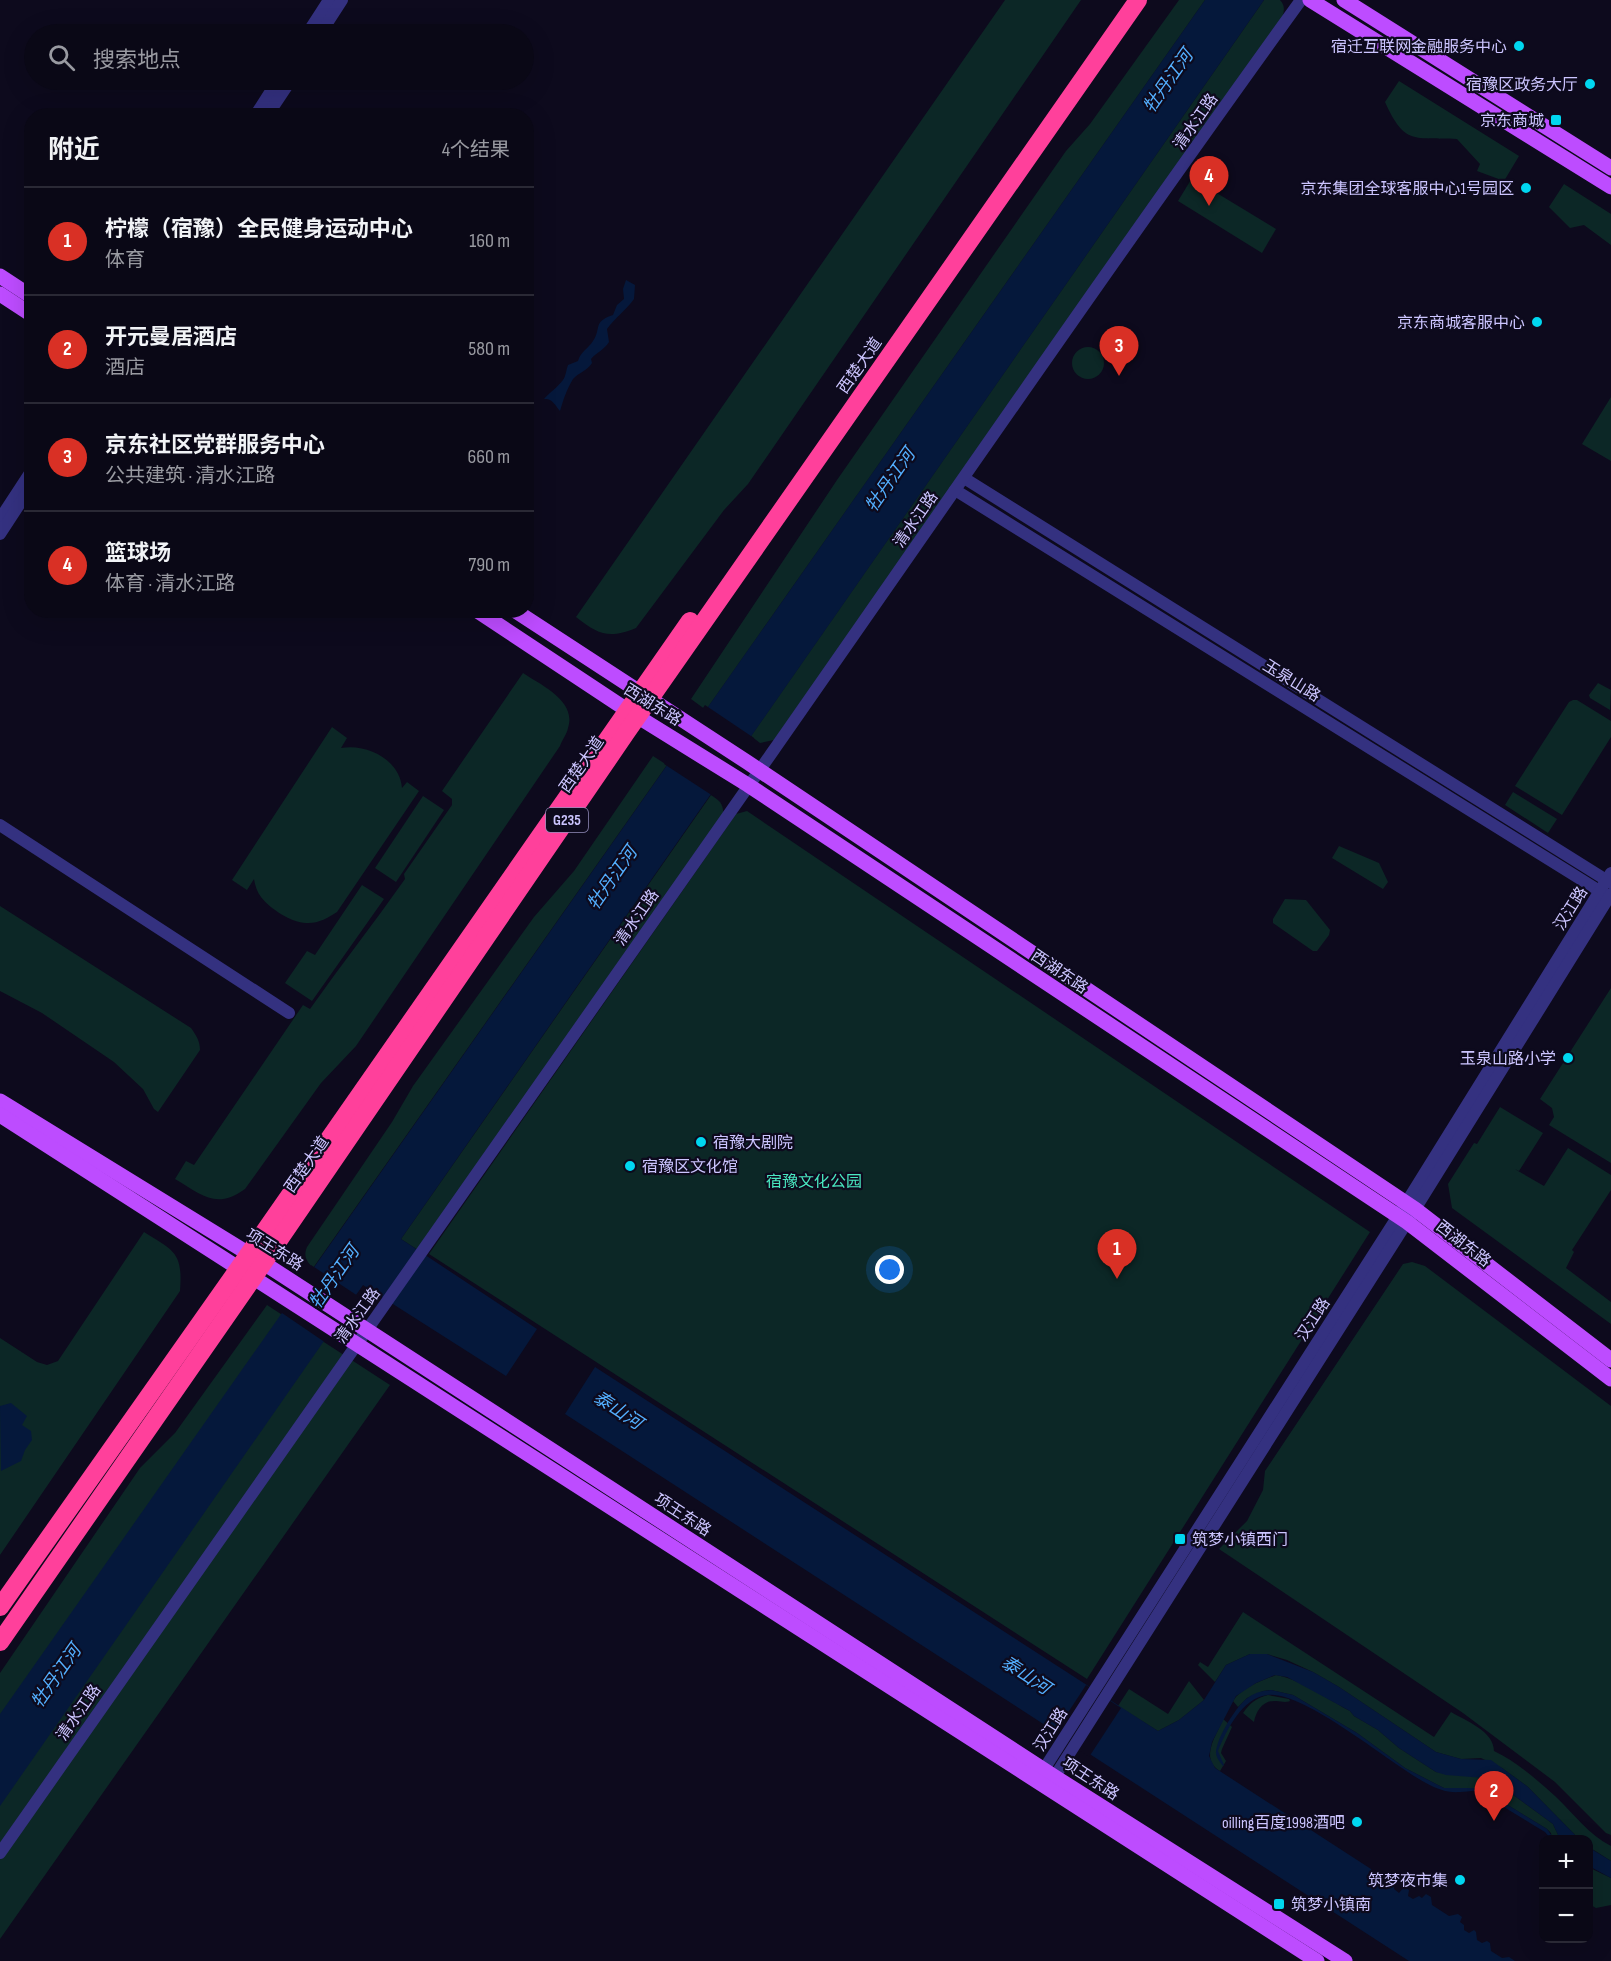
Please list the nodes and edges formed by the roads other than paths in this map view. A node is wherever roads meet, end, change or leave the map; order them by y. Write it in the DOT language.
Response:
graph roads {
  1 [pos="329,0"];
  2 [pos="342,0"];
  3 [pos="1124,0"];
  4 [pos="1138,0"];
  5 [pos="1301,0"];
  6 [pos="1310,0"];
  7 [pos="1344,0"];
  8 [pos="313,24"];
  9 [pos="326,24"];
  10 [pos="272,90"];
  11 [pos="284,90"];
  12 [pos="260,108"];
  13 [pos="272,108"];
  14 [pos="1611,168"];
  15 [pos="1611,187"];
  16 [pos="3,287"];
  17 [pos="24,294"];
  18 [pos="24,309"];
  19 [pos="964,477"];
  20 [pos="24,482"];
  21 [pos="955,490"];
  22 [pos="24,497"];
  23 [pos="0,519"];
  24 [pos="0,534"];
  25 [pos="488,618"];
  26 [pos="526,618"];
  27 [pos="645,695"];
  28 [pos="632,713"];
  29 [pos="753,767"];
  30 [pos="742,782"];
  31 [pos="0,825"];
  32 [pos="1610,879"];
  33 [pos="1608,896"];
  34 [pos="290,1013"];
  35 [pos="0,1101"];
  36 [pos="0,1115"];
  37 [pos="1411,1206"];
  38 [pos="1402,1219"];
  39 [pos="251,1266"];
  40 [pos="367,1330"];
  41 [pos="356,1344"];
  42 [pos="1611,1360"];
  43 [pos="1611,1379"];
  44 [pos="0,1607"];
  45 [pos="0,1642"];
  46 [pos="1046,1779"];
  47 [pos="0,1853"];
  48 [pos="1317,1961"];
  49 [pos="1345,1961"];
  1 -- 8 [label="street"];
  2 -- 9 [label="street"];
  3 -- 27 [label="highway, 西楚大道 / G235"];
  4 -- 27 [label="highway, 西楚大道 / G235"];
  5 -- 19 [label="street, 清水江路"];
  6 -- 15 [label="main road"];
  7 -- 14 [label="main road"];
  10 -- 12 [label="street"];
  11 -- 13 [label="street"];
  16 -- 17 [label="main road"];
  16 -- 18 [label="main road"];
  19 -- 21 [label="street, 清水江路"];
  19 -- 32 [label="street, 玉泉山路"];
  20 -- 23 [label="street"];
  21 -- 29 [label="street, 清水江路"];
  21 -- 33 [label="street, 玉泉山路"];
  22 -- 24 [label="street"];
  25 -- 28 [label="main road, 西湖东路"];
  26 -- 27 [label="main road, 西湖东路"];
  27 -- 28 [label="highway, 西楚大道 / G235"];
  27 -- 29 [label="main road, 西湖东路"];
  28 -- 30 [label="main road, 西湖东路"];
  28 -- 39 [label="highway, 西楚大道 / G235"];
  29 -- 30 [label="street, 清水江路"];
  29 -- 37 [label="main road, 西湖东路"];
  30 -- 38 [label="main road, 西湖东路"];
  30 -- 40 [label="street, 清水江路"];
  31 -- 34 [label="street"];
  32 -- 33 [label="street, 汉江路"];
  33 -- 37 [label="street, 汉江路"];
  35 -- 39 [label="main road, 项王东路"];
  36 -- 39 [label="main road, 项王东路"];
  37 -- 38 [label="street, 汉江路"];
  37 -- 42 [label="main road, 西湖东路"];
  38 -- 43 [label="main road, 西湖东路"];
  38 -- 46 [label="street, 汉江路"];
  38 -- 46 [label="street, 汉江路"];
  39 -- 40 [label="main road, 项王东路"];
  39 -- 41 [label="main road, 项王东路"];
  39 -- 44 [label="highway, 西楚大道 / G235"];
  39 -- 45 [label="highway, 西楚大道 / G235"];
  40 -- 41 [label="street, 清水江路"];
  40 -- 46 [label="main road, 项王东路"];
  41 -- 46 [label="main road, 项王东路"];
  41 -- 47 [label="street, 清水江路"];
  46 -- 48 [label="main road, 项王东路"];
  46 -- 49 [label="main road, 项王东路"];
}
